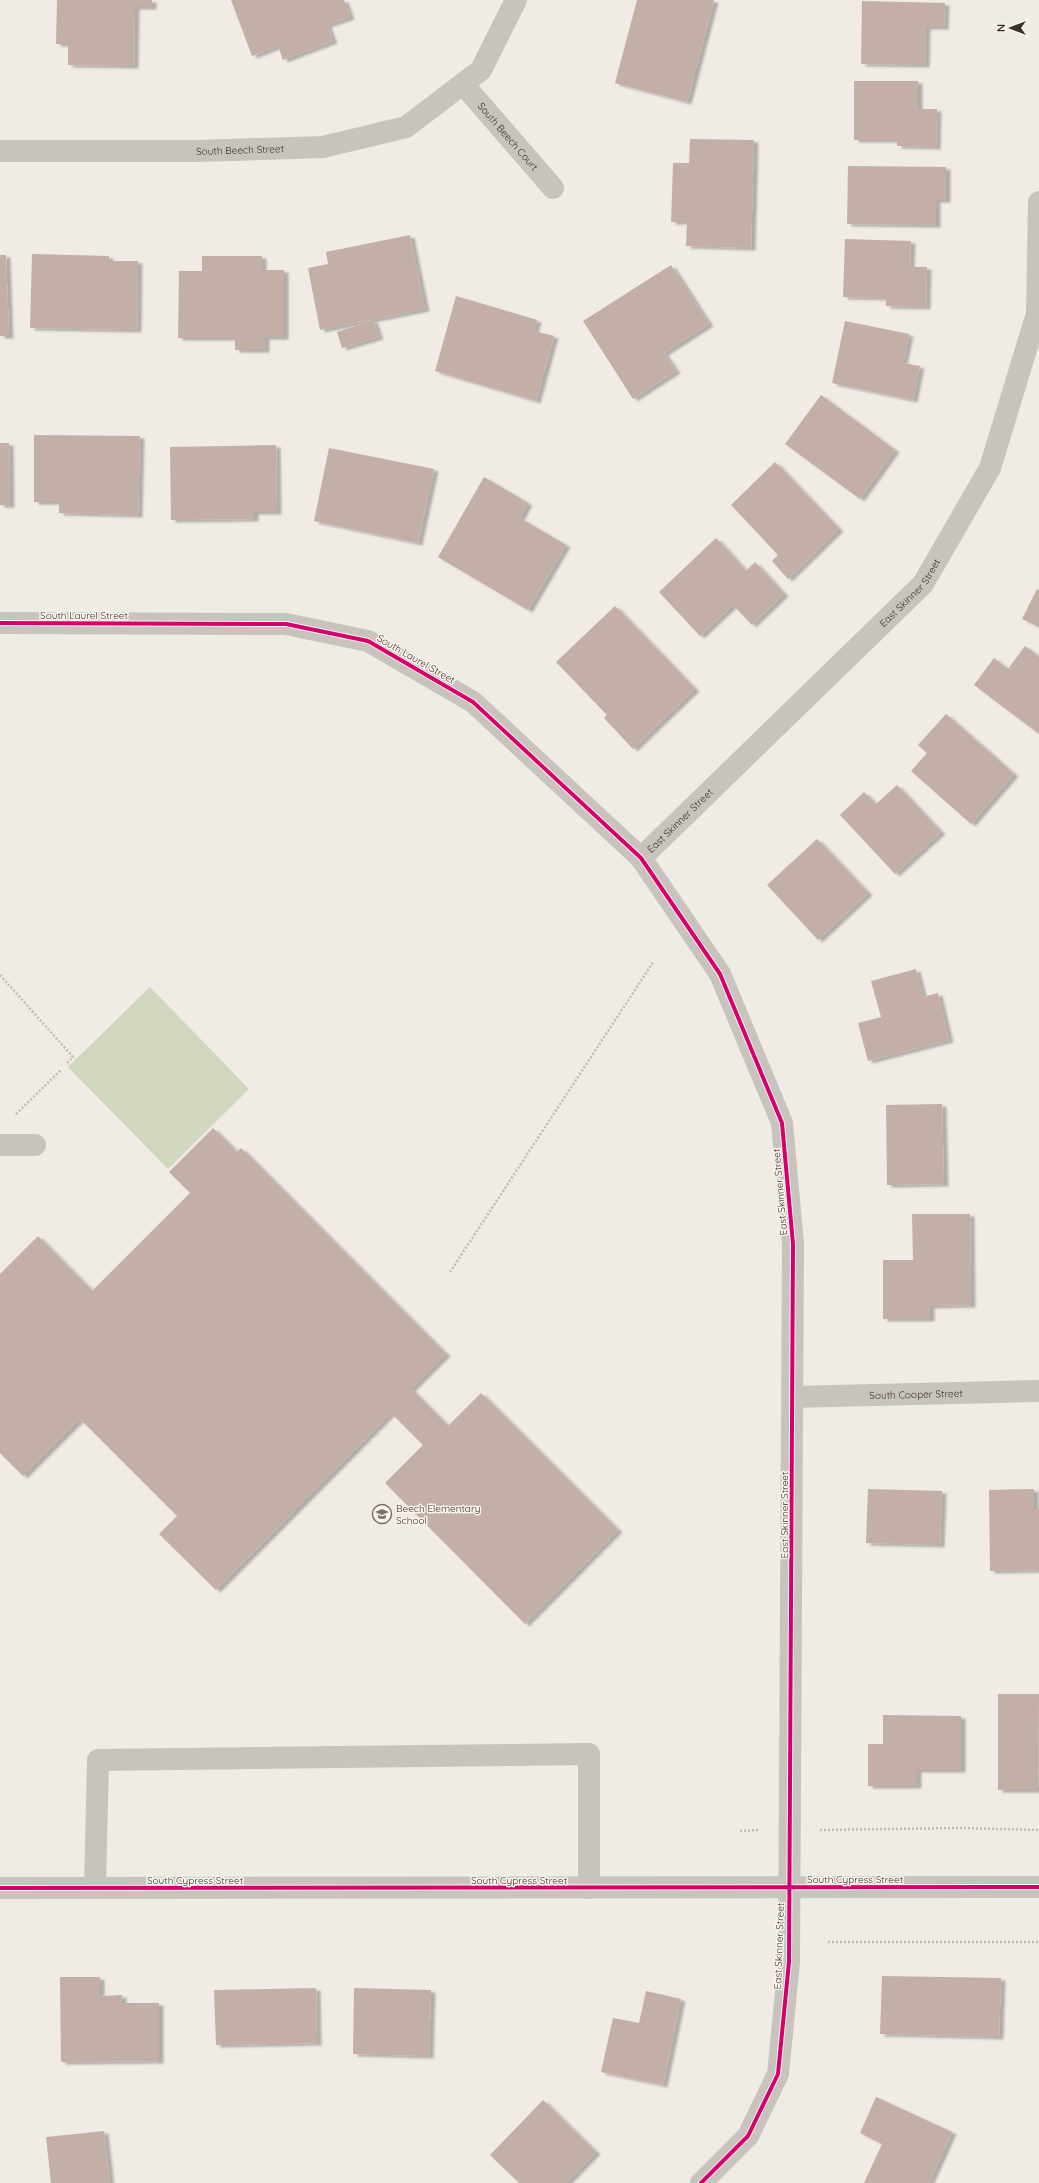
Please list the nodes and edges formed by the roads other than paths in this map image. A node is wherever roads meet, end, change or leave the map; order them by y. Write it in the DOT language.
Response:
graph roads {
  1 [pos="516,0"];
  2 [pos="463,84"];
  3 [pos="0,151"];
  4 [pos="553,188"];
  5 [pos="1039,202"];
  6 [pos="1034,343"];
  7 [pos="0,623"];
  8 [pos="641,858"];
  9 [pos="0,1145"];
  10 [pos="35,1145"];
  11 [pos="1039,1392"];
  12 [pos="792,1397"];
  13 [pos="789,1887"];
  14 [pos="1039,1887"];
  15 [pos="0,1888"];
  16 [pos="95,1888"];
  17 [pos="589,1888"];
  18 [pos="701,2183"];
  1 -- 2 [label="street, South Beech Street"];
  2 -- 3 [label="street, South Beech Street"];
  2 -- 4 [label="street, South Beech Court"];
  5 -- 6 [label="street, East Skinner Street"];
  6 -- 8 [label="street, East Skinner Street"];
  7 -- 8 [label="street, South Laurel Street"];
  8 -- 12 [label="street, East Skinner Street"];
  9 -- 10 [label="street"];
  11 -- 12 [label="street, South Cooper Street"];
  12 -- 13 [label="street, East Skinner Street"];
  13 -- 14 [label="street, South Cypress Street"];
  13 -- 17 [label="street, South Cypress Street"];
  13 -- 18 [label="street, East Skinner Street"];
  15 -- 16 [label="street, South Cypress Street"];
  16 -- 17 [label="street, South Cypress Street"];
  16 -- 17 [label="street"];
}
